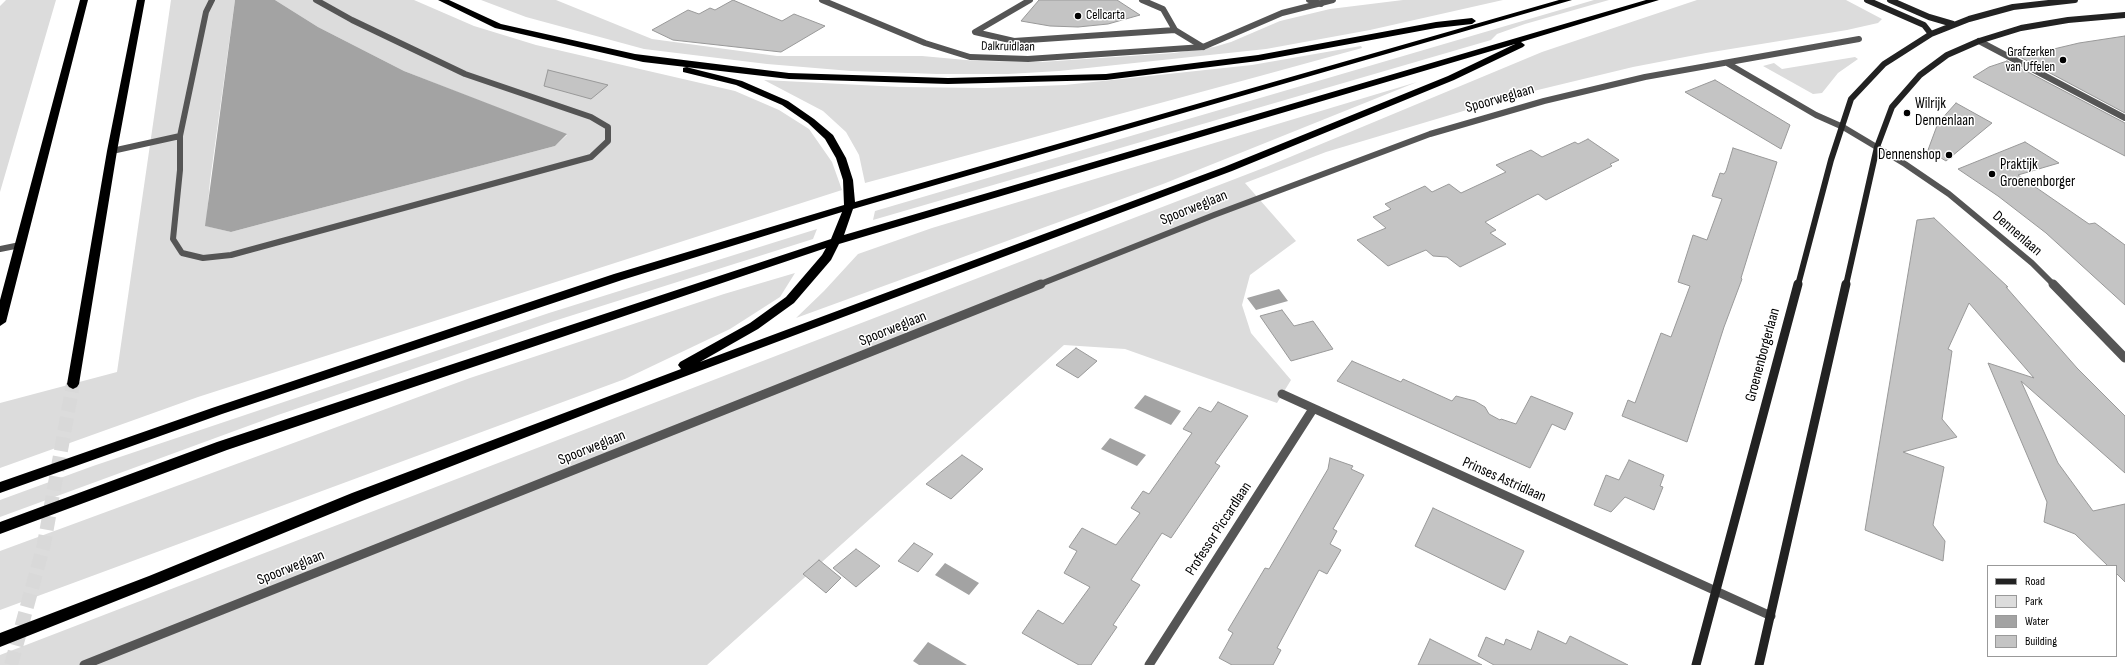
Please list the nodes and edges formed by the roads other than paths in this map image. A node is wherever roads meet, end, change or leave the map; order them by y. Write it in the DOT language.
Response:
graph roads {
  1 [pos="84,0"];
  2 [pos="141,0"];
  3 [pos="212,0"];
  4 [pos="316,0"];
  5 [pos="442,0"];
  6 [pos="822,0"];
  7 [pos="1030,0"];
  8 [pos="1142,0"];
  9 [pos="1309,0"];
  10 [pos="1333,0"];
  11 [pos="1568,0"];
  12 [pos="1655,0"];
  13 [pos="1867,0"];
  14 [pos="1890,0"];
  15 [pos="2075,0"];
  16 [pos="1321,4"];
  17 [pos="2125,15"];
  18 [pos="1513,16"];
  19 [pos="1953,24"];
  20 [pos="1175,30"];
  21 [pos="1539,34"];
  22 [pos="1931,34"];
  23 [pos="1859,39"];
  24 [pos="1979,41"];
  25 [pos="1203,47"];
  26 [pos="635,57"];
  27 [pos="1727,62"];
  28 [pos="2125,118"];
  29 [pos="1843,127"];
  30 [pos="180,136"];
  31 [pos="1877,147"];
  32 [pos="112,150"];
  33 [pos="20,244"];
  34 [pos="0,249"];
  35 [pos="0,322"];
  36 [pos="2125,358"];
  37 [pos="73,384"];
  38 [pos="1282,394"];
  39 [pos="605,402"];
  40 [pos="1313,409"];
  41 [pos="0,488"];
  42 [pos="0,528"];
  43 [pos="1716,591"];
  44 [pos="1771,616"];
  45 [pos="0,640"];
  46 [pos="84,665"];
  47 [pos="1149,665"];
  48 [pos="1696,665"];
  49 [pos="1759,665"];
  1 -- 33 [label="highway"];
  2 -- 32 [label="highway"];
  3 -- 30 [label="street"];
  4 -- 30 [label="street"];
  5 -- 26 [label="highway"];
  6 -- 25 [label="street, Dalkruidlaan"];
  7 -- 20 [label="street"];
  8 -- 20 [label="street"];
  9 -- 16 [label="street"];
  10 -- 16 [label="street, Dalkruidlaan"];
  11 -- 18 [label="highway"];
  12 -- 21 [label="highway"];
  13 -- 22 [label="street"];
  14 -- 19 [label="street"];
  15 -- 19 [label="street, Groenenborgerlaan"];
  16 -- 25 [label="street, Dalkruidlaan"];
  17 -- 24 [label="street"];
  18 -- 26 [label="highway"];
  18 -- 41 [label="highway"];
  19 -- 22 [label="street, Groenenborgerlaan"];
  20 -- 25 [label="street"];
  21 -- 39 [label="highway"];
  21 -- 42 [label="highway"];
  22 -- 29 [label="street, Groenenborgerlaan"];
  23 -- 27 [label="street, Spoorweglaan"];
  24 -- 28 [label="street"];
  24 -- 31 [label="street"];
  26 -- 39 [label="highway"];
  27 -- 29 [label="street"];
  27 -- 46 [label="street, Spoorweglaan"];
  29 -- 31 [label="street"];
  29 -- 43 [label="street, Groenenborgerlaan"];
  30 -- 32 [label="street"];
  31 -- 36 [label="street, Dennenlaan"];
  31 -- 44 [label="street"];
  32 -- 37 [label="highway"];
  33 -- 34 [label="street"];
  33 -- 35 [label="highway"];
  38 -- 40 [label="street, Prinses Astridlaan"];
  39 -- 45 [label="highway"];
  40 -- 43 [label="street, Prinses Astridlaan"];
  40 -- 47 [label="street, Professor Piccardlaan"];
  43 -- 44 [label="street"];
  43 -- 48 [label="street, Groenenborgerlaan"];
  44 -- 49 [label="street"];
}
